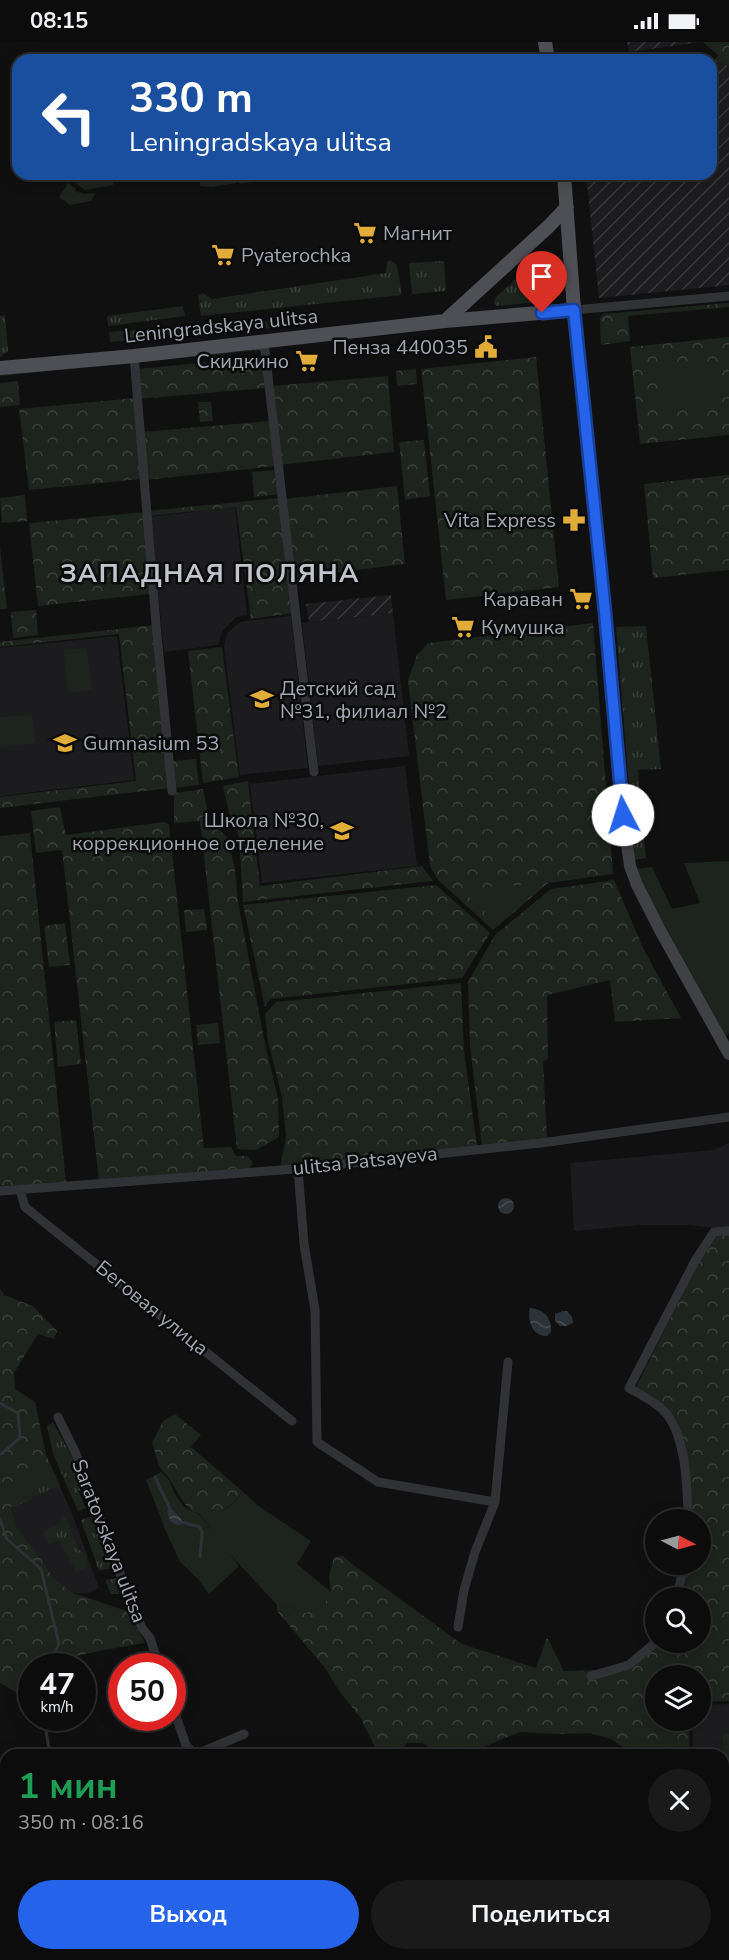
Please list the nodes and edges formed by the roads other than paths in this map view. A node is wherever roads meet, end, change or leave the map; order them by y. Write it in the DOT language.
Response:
graph roads {
  1 [pos="565,180"];
  2 [pos="567,207"];
  3 [pos="483,286"];
  4 [pos="729,296"];
  5 [pos="574,310"];
  6 [pos="488,318"];
  7 [pos="445,321"];
  8 [pos="264,342"];
  9 [pos="134,356"];
  10 [pos="0,368"];
  11 [pos="314,772"];
  12 [pos="172,791"];
  13 [pos="729,1054"];
  14 [pos="729,1117"];
  15 [pos="298,1169"];
  16 [pos="20,1190"];
  17 [pos="0,1191"];
  18 [pos="729,1231"];
  19 [pos="508,1362"];
  20 [pos="58,1417"];
  21 [pos="292,1421"];
  22 [pos="495,1502"];
  23 [pos="687,1509"];
  24 [pos="458,1627"];
  25 [pos="645,1651"];
  26 [pos="155,1653"];
  27 [pos="591,1676"];
  28 [pos="181,1731"];
  29 [pos="244,1734"];
  30 [pos="189,1749"];
  31 [pos="209,1749"];
  1 -- 2 [label="main road"];
  2 -- 3 [label="main road"];
  2 -- 5 [label="main road"];
  3 -- 6 [label="main road"];
  3 -- 7 [label="main road"];
  4 -- 5 [label="street"];
  5 -- 6 [label="main road, Leningradskaya ulitsa"];
  5 -- 13 [label="main road"];
  6 -- 7 [label="main road, Leningradskaya ulitsa"];
  7 -- 8 [label="main road, Leningradskaya ulitsa"];
  8 -- 9 [label="main road, Leningradskaya ulitsa"];
  8 -- 11 [label="street"];
  9 -- 10 [label="main road, Leningradskaya ulitsa"];
  9 -- 12 [label="street"];
  14 -- 15 [label="street, ulitsa Patsayeva"];
  15 -- 16 [label="street, ulitsa Patsayeva"];
  15 -- 22 [label="street"];
  16 -- 17 [label="street, ulitsa Patsayeva"];
  16 -- 21 [label="street, Беговая улица"];
  18 -- 23 [label="street"];
  19 -- 22 [label="street"];
  20 -- 26 [label="street, Saratovskaya ulitsa"];
  22 -- 24 [label="street"];
  25 -- 27 [label="street"];
  28 -- 30 [label="street"];
  29 -- 31 [label="street"];
}
